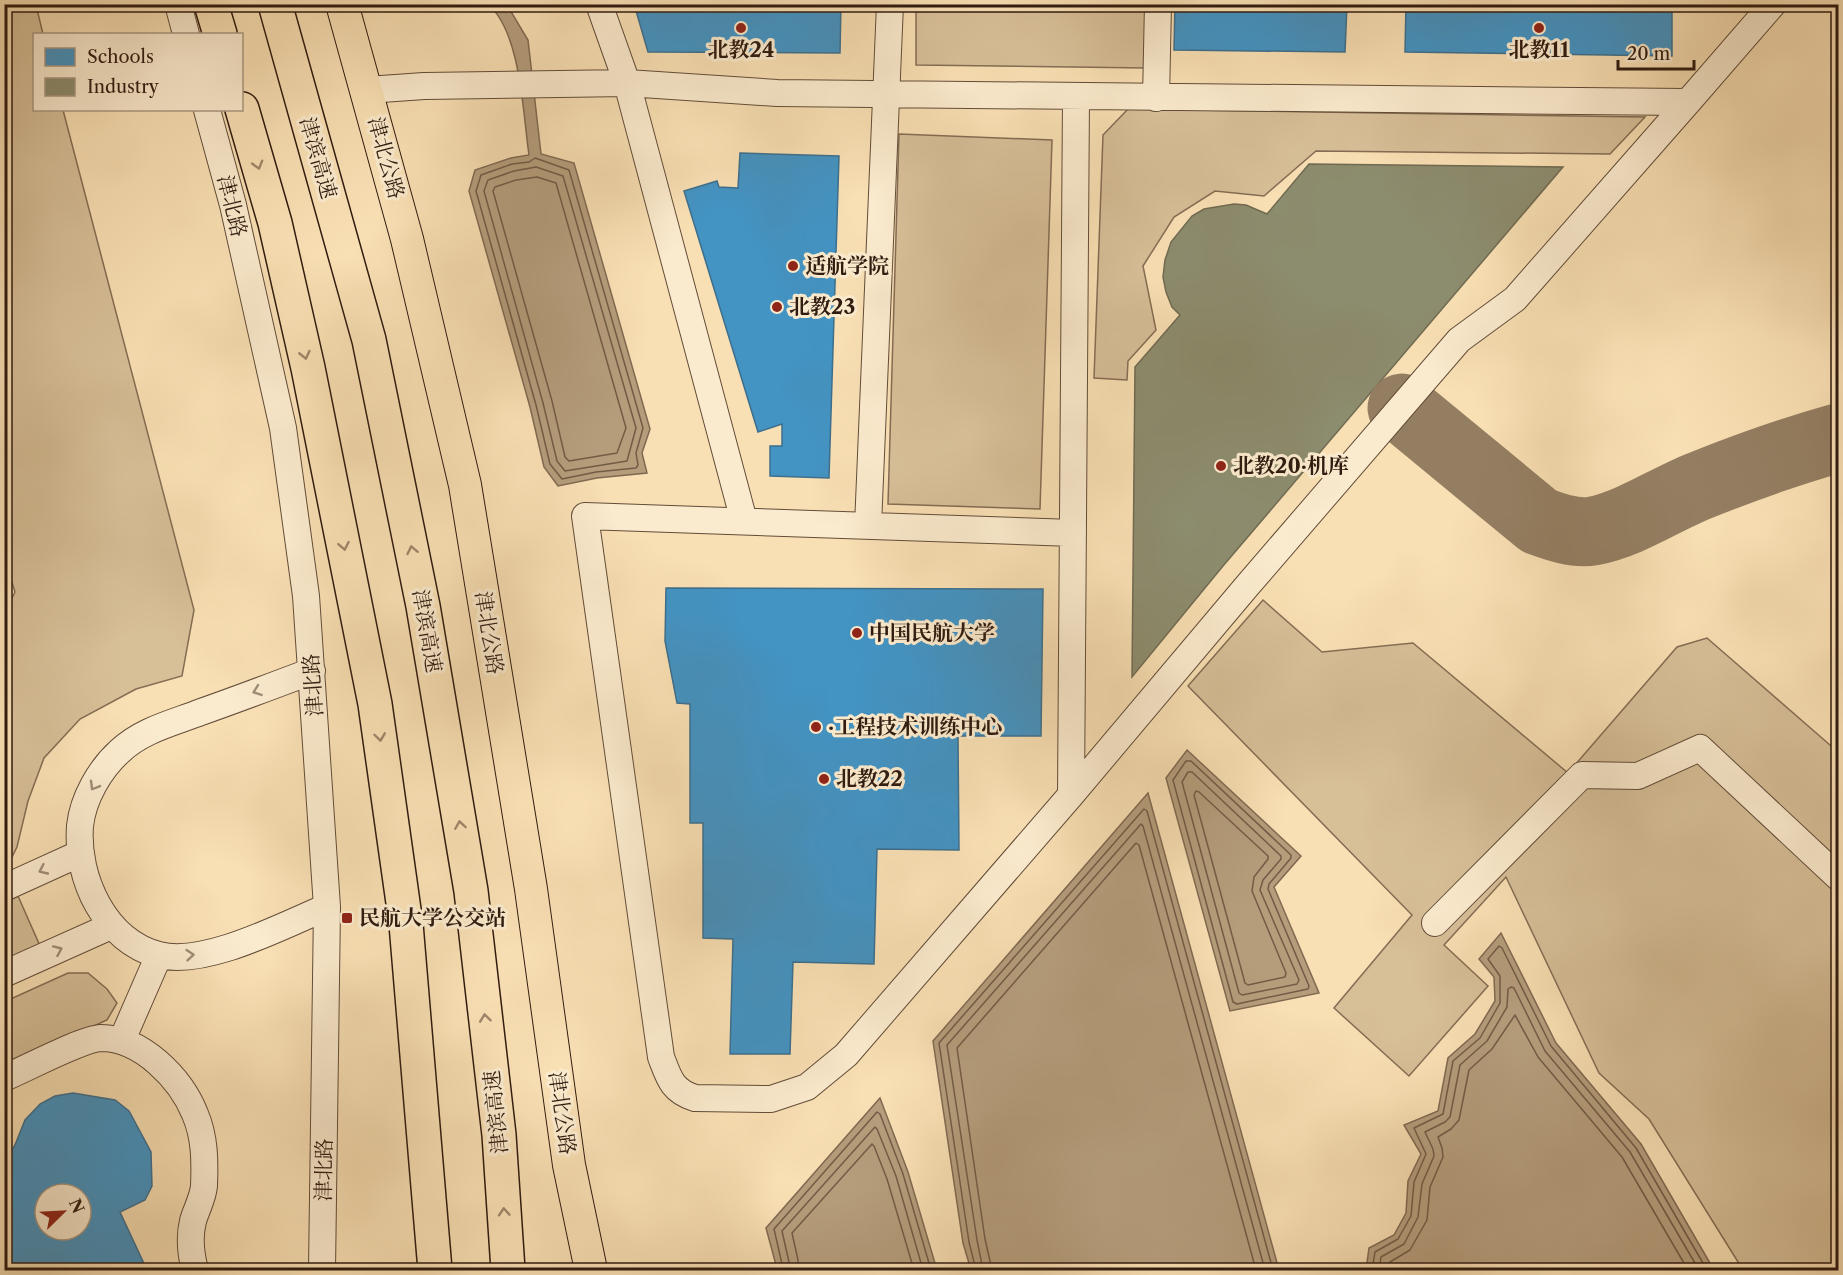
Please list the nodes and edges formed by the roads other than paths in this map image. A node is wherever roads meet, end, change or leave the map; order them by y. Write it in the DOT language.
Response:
graph roads {
  1 [pos="178,4"];
  2 [pos="211,4"];
  3 [pos="275,4"];
  4 [pos="328,4"];
  5 [pos="342,4"];
  6 [pos="599,4"];
  7 [pos="890,4"];
  8 [pos="1158,4"];
  9 [pos="1773,4"];
  10 [pos="186,33"];
  11 [pos="220,33"];
  12 [pos="627,83"];
  13 [pos="367,90"];
  14 [pos="886,94"];
  15 [pos="1076,98"];
  16 [pos="1156,98"];
  17 [pos="1688,102"];
  18 [pos="207,111"];
  19 [pos="243,111"];
  20 [pos="744,521"];
  21 [pos="868,526"];
  22 [pos="1072,533"];
  23 [pos="312,671"];
  24 [pos="1071,795"];
  25 [pos="81,853"];
  26 [pos="1839,877"];
  27 [pos="4,888"];
  28 [pos="327,907"];
  29 [pos="1435,923"];
  30 [pos="111,926"];
  31 [pos="159,955"];
  32 [pos="4,974"];
  33 [pos="122,1040"];
  34 [pos="4,1078"];
  35 [pos="195,1270"];
  36 [pos="322,1270"];
  37 [pos="435,1270"];
  38 [pos="508,1270"];
  39 [pos="575,1270"];
  40 [pos="591,1270"];
  1 -- 10 [label="street"];
  2 -- 11 [label="highway"];
  38 -- 3 [label="highway, 津滨高速, one-way"];
  4 -- 39 [label="main road, 津北公路"];
  5 -- 13 [label="main road, 津北公路"];
  6 -- 12 [label="street"];
  7 -- 14 [label="street"];
  8 -- 16 [label="street"];
  9 -- 17 [label="street"];
  12 -- 13 [label="street"];
  12 -- 14 [label="street"];
  12 -- 20 [label="street"];
  13 -- 40 [label="main road, 津北公路"];
  14 -- 15 [label="street"];
  14 -- 21 [label="street"];
  15 -- 16 [label="street"];
  15 -- 22 [label="street"];
  16 -- 17 [label="street"];
  17 -- 24 [label="street"];
  18 -- 23 [label="street, 津北路"];
  19 -- 37 [label="highway, one-way"];
  20 -- 21 [label="street"];
  20 -- 24 [label="street"];
  21 -- 22 [label="street"];
  22 -- 24 [label="street"];
  23 -- 25 [label="street, one-way"];
  23 -- 28 [label="street, 津北路"];
  25 -- 27 [label="street, one-way"];
  25 -- 30 [label="street"];
  26 -- 29 [label="street"];
  31 -- 28 [label="street, one-way"];
  28 -- 36 [label="street, 津北路"];
  30 -- 31 [label="street"];
  32 -- 30 [label="street, one-way"];
  31 -- 33 [label="street"];
  33 -- 34 [label="street"];
  33 -- 35 [label="street"];
}
